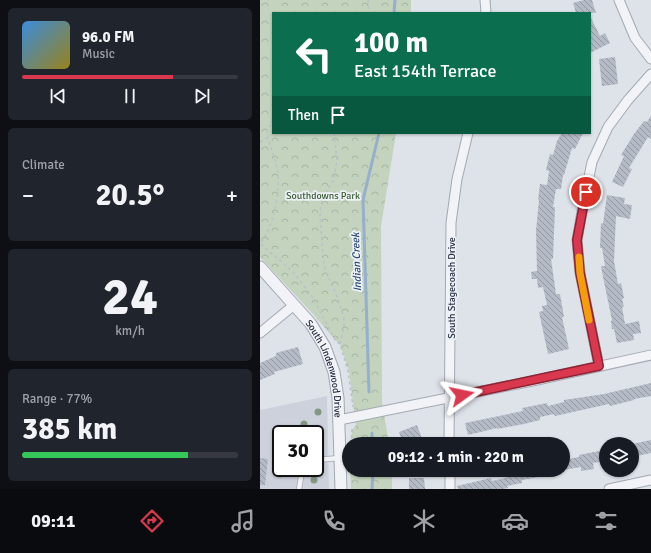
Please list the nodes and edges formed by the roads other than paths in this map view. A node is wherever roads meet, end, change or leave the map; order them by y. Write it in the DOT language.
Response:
graph roads {
  1 [pos="485,0"];
  2 [pos="619,0"];
  3 [pos="486,12"];
  4 [pos="651,59"];
  5 [pos="651,74"];
  6 [pos="468,134"];
  7 [pos="260,267"];
  8 [pos="294,305"];
  9 [pos="260,333"];
  10 [pos="651,355"];
  11 [pos="599,366"];
  12 [pos="450,397"];
  13 [pos="339,420"];
  14 [pos="449,437"];
  15 [pos="340,458"];
  16 [pos="324,459"];
  17 [pos="301,477"];
  18 [pos="450,477"];
  19 [pos="651,480"];
  20 [pos="298,489"];
  21 [pos="341,489"];
  22 [pos="450,489"];
  23 [pos="609,489"];
  1 -- 3 [label="street"];
  2 -- 4 [label="street"];
  5 -- 11 [label="street"];
  6 -- 12 [label="street, South Stagecoach Drive"];
  7 -- 8 [label="street, South Lindenwood Drive"];
  8 -- 9 [label="street"];
  8 -- 13 [label="street, South Lindenwood Drive"];
  10 -- 11 [label="street"];
  11 -- 12 [label="street"];
  12 -- 13 [label="street"];
  12 -- 14 [label="street, South Stagecoach Drive"];
  13 -- 15 [label="street, South Lindenwood Drive"];
  15 -- 16 [label="lane"];
  15 -- 21 [label="street, South Lindenwood Drive"];
  17 -- 20 [label="lane"];
  18 -- 22 [label="street"];
  19 -- 23 [label="street"];
}
